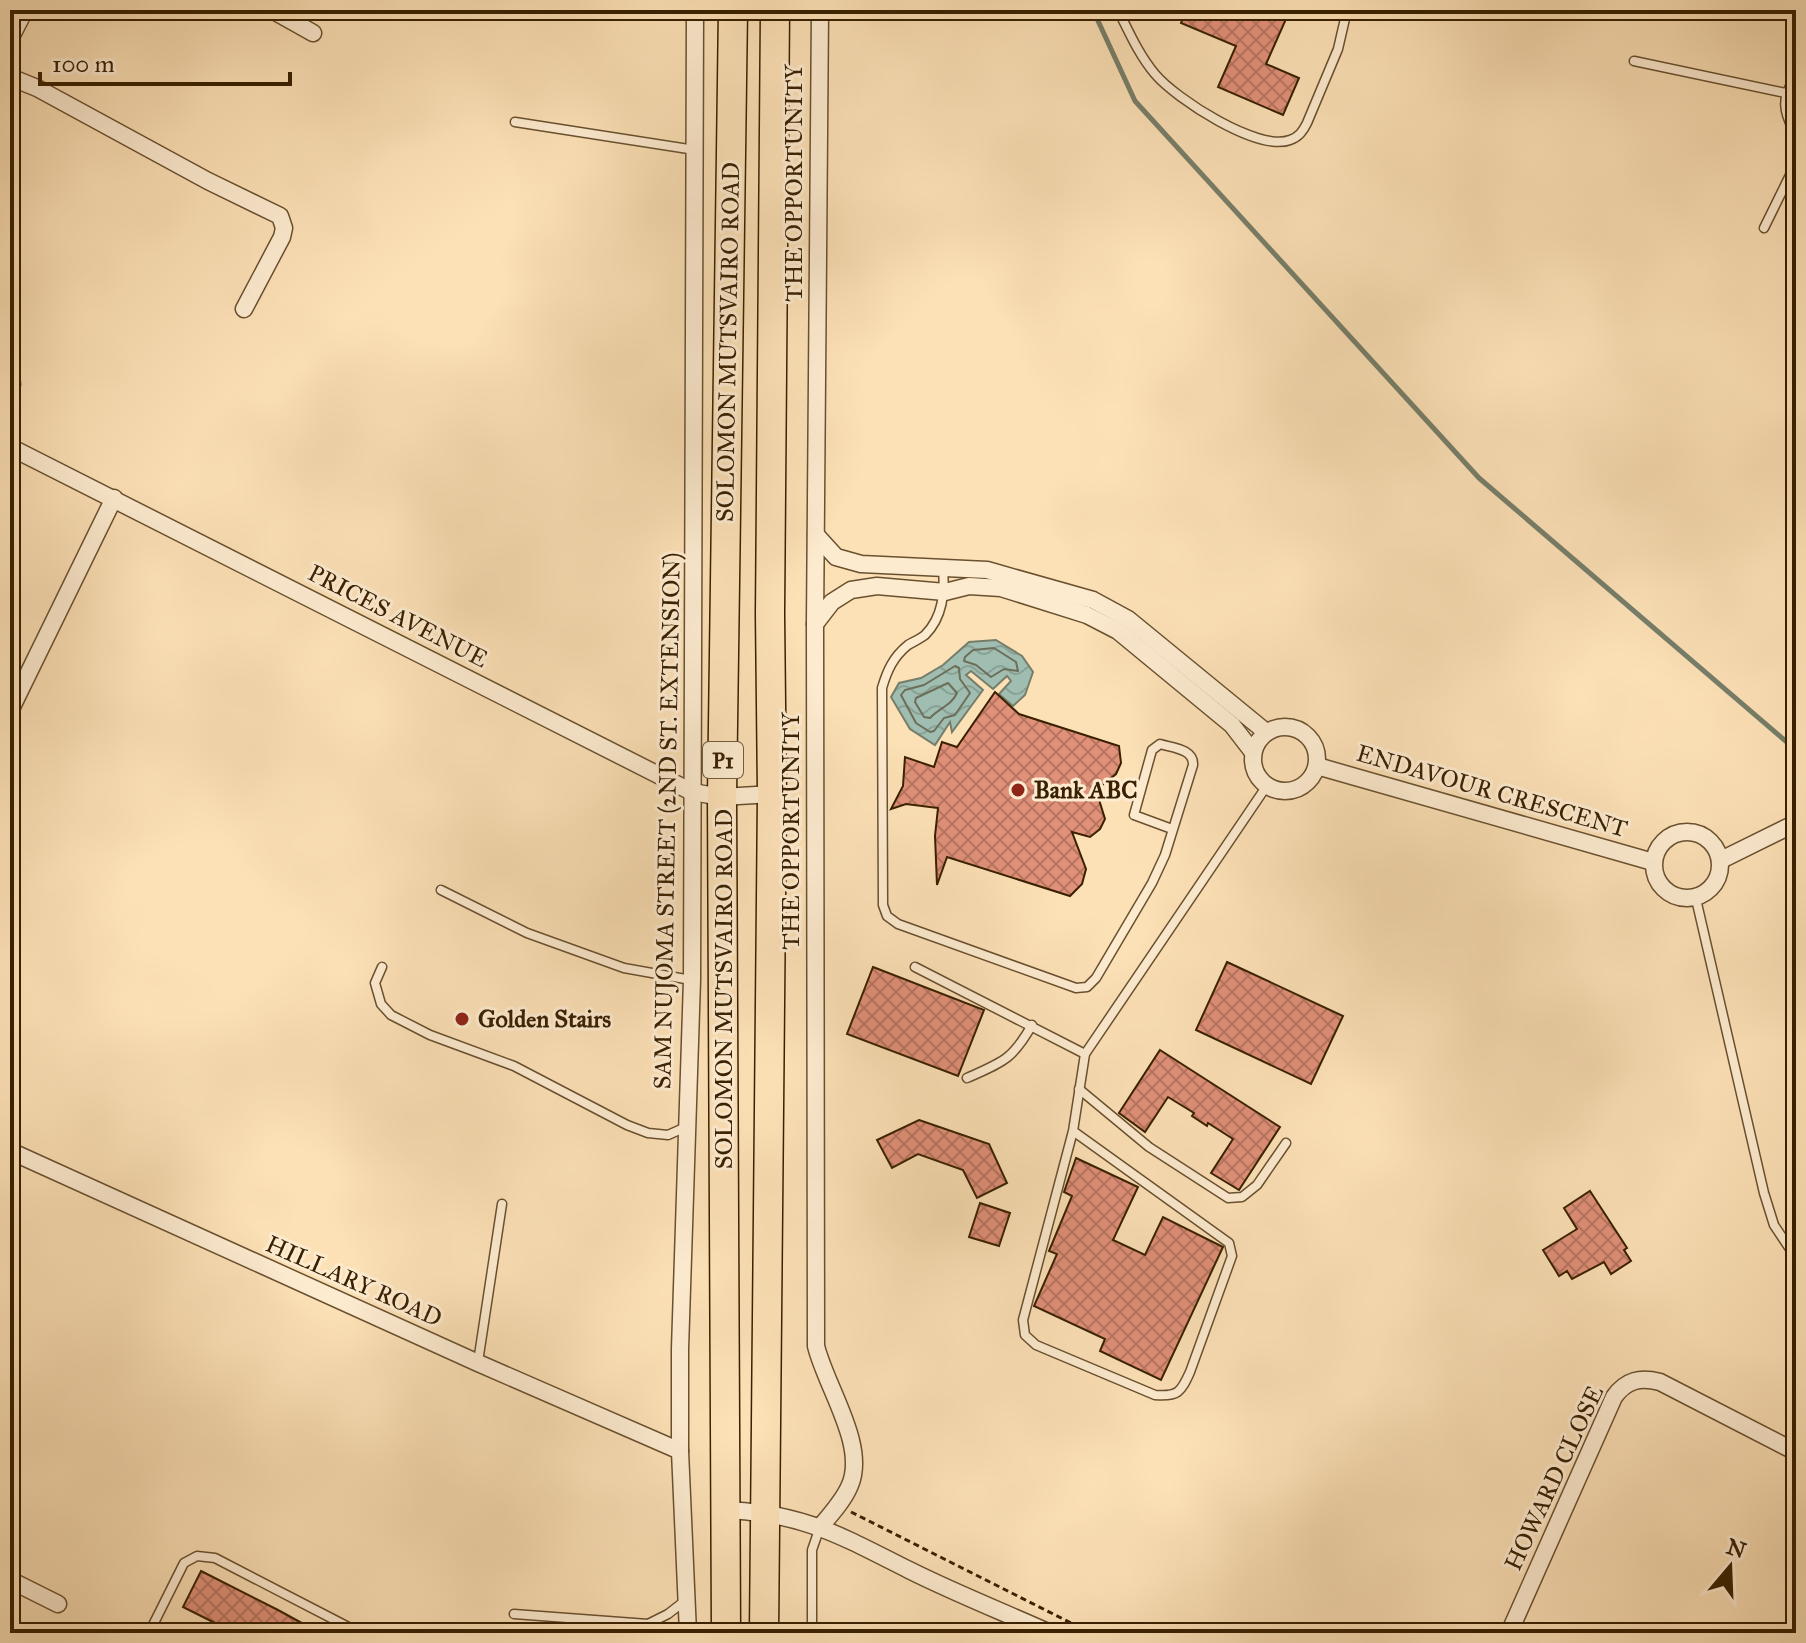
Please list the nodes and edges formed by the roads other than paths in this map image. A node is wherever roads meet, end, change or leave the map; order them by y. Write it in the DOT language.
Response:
graph roads {
  1 [pos="25,10"];
  2 [pos="272,10"];
  3 [pos="695,10"];
  4 [pos="733,10"];
  5 [pos="775,10"];
  6 [pos="820,10"];
  7 [pos="1118,10"];
  8 [pos="1347,10"];
  9 [pos="313,33"];
  10 [pos="10,39"];
  11 [pos="1634,61"];
  12 [pos="10,77"];
  13 [pos="1793,89"];
  14 [pos="515,122"];
  15 [pos="1796,126"];
  16 [pos="695,150"];
  17 [pos="1796,163"];
  18 [pos="1764,228"];
  19 [pos="244,309"];
  20 [pos="10,350"];
  21 [pos="10,416"];
  22 [pos="10,447"];
  23 [pos="114,498"];
  24 [pos="816,535"];
  25 [pos="943,568"];
  26 [pos="945,592"];
  27 [pos="815,624"];
  28 [pos="10,711"];
  29 [pos="1266,732"];
  30 [pos="1252,751"];
  31 [pos="1317,766"];
  32 [pos="1266,787"];
  33 [pos="692,792"];
  34 [pos="772,794"];
  35 [pos="722,797"];
  36 [pos="1796,823"];
  37 [pos="1172,829"];
  38 [pos="1721,860"];
  39 [pos="1653,862"];
  40 [pos="441,890"];
  41 [pos="1696,899"];
  42 [pos="382,967"];
  43 [pos="915,967"];
  44 [pos="692,980"];
  45 [pos="1032,1025"];
  46 [pos="1085,1054"];
  47 [pos="967,1078"];
  48 [pos="1079,1089"];
  49 [pos="687,1127"];
  50 [pos="1073,1131"];
  51 [pos="1286,1143"];
  52 [pos="10,1151"];
  53 [pos="502,1204"];
  54 [pos="1796,1258"];
  55 [pos="478,1363"];
  56 [pos="680,1451"];
  57 [pos="1796,1452"];
  58 [pos="725,1510"];
  59 [pos="765,1511"];
  60 [pos="821,1526"];
  61 [pos="10,1580"];
  62 [pos="687,1599"];
  63 [pos="58,1604"];
  64 [pos="514,1614"];
  65 [pos="149,1633"];
  66 [pos="360,1633"];
  67 [pos="688,1633"];
  68 [pos="726,1633"];
  69 [pos="764,1633"];
  70 [pos="812,1633"];
  71 [pos="1050,1633"];
  72 [pos="1509,1633"];
  1 -- 10 [label="street"];
  2 -- 9 [label="street"];
  3 -- 16 [label="street, SAM NUJOMA STREET (2ND ST. EXTENSION)"];
  4 -- 35 [label="highway, SOLOMON MUTSVAIRO ROAD / P1"];
  5 -- 34 [label="highway, P1"];
  6 -- 24 [label="street, THE OPPORTUNITY"];
  7 -- 8 [label="lane"];
  11 -- 13 [label="lane"];
  12 -- 19 [label="street"];
  13 -- 15 [label="street"];
  14 -- 16 [label="lane"];
  16 -- 33 [label="street, SAM NUJOMA STREET (2ND ST. EXTENSION)"];
  17 -- 18 [label="lane"];
  20 -- 21 [label="lane"];
  22 -- 23 [label="street, PRICES AVENUE"];
  23 -- 28 [label="street"];
  23 -- 33 [label="street, PRICES AVENUE"];
  24 -- 25 [label="street"];
  24 -- 27 [label="street, THE OPPORTUNITY"];
  25 -- 26 [label="lane"];
  25 -- 29 [label="street"];
  26 -- 27 [label="street"];
  26 -- 30 [label="street"];
  26 -- 37 [label="lane"];
  27 -- 60 [label="street, THE OPPORTUNITY"];
  29 -- 30 [label="street"];
  29 -- 31 [label="street"];
  30 -- 32 [label="street"];
  31 -- 32 [label="street"];
  31 -- 39 [label="street, ENDAVOUR CRESCENT"];
  32 -- 46 [label="lane"];
  33 -- 35 [label="street, PRICES AVENUE"];
  33 -- 44 [label="street, SAM NUJOMA STREET (2ND ST. EXTENSION)"];
  34 -- 35 [label="street, PRICES AVENUE"];
  34 -- 59 [label="highway, P1"];
  35 -- 58 [label="highway, SOLOMON MUTSVAIRO ROAD / P1"];
  36 -- 38 [label="street"];
  37 -- 37 [label="lane"];
  38 -- 39 [label="street"];
  38 -- 41 [label="street"];
  39 -- 41 [label="street"];
  40 -- 44 [label="lane"];
  41 -- 54 [label="lane"];
  42 -- 49 [label="lane"];
  43 -- 45 [label="lane"];
  44 -- 49 [label="street, SAM NUJOMA STREET (2ND ST. EXTENSION)"];
  45 -- 46 [label="lane"];
  45 -- 47 [label="lane"];
  46 -- 48 [label="lane"];
  48 -- 50 [label="lane"];
  48 -- 51 [label="lane"];
  49 -- 56 [label="street, SAM NUJOMA STREET (2ND ST. EXTENSION)"];
  50 -- 50 [label="lane"];
  52 -- 55 [label="street, HILLARY ROAD"];
  53 -- 55 [label="lane"];
  55 -- 56 [label="street, HILLARY ROAD"];
  56 -- 62 [label="street, SAM NUJOMA STREET (2ND ST. EXTENSION)"];
  57 -- 72 [label="street, HOWARD CLOSE"];
  58 -- 59 [label="street"];
  58 -- 68 [label="highway, SOLOMON MUTSVAIRO ROAD / P1"];
  59 -- 60 [label="street"];
  59 -- 69 [label="highway, P1"];
  60 -- 70 [label="lane, THE OPPORTUNITY"];
  60 -- 71 [label="street"];
  61 -- 63 [label="street"];
  62 -- 64 [label="lane"];
  62 -- 67 [label="street, SAM NUJOMA STREET (2ND ST. EXTENSION)"];
  65 -- 66 [label="lane"];
}
